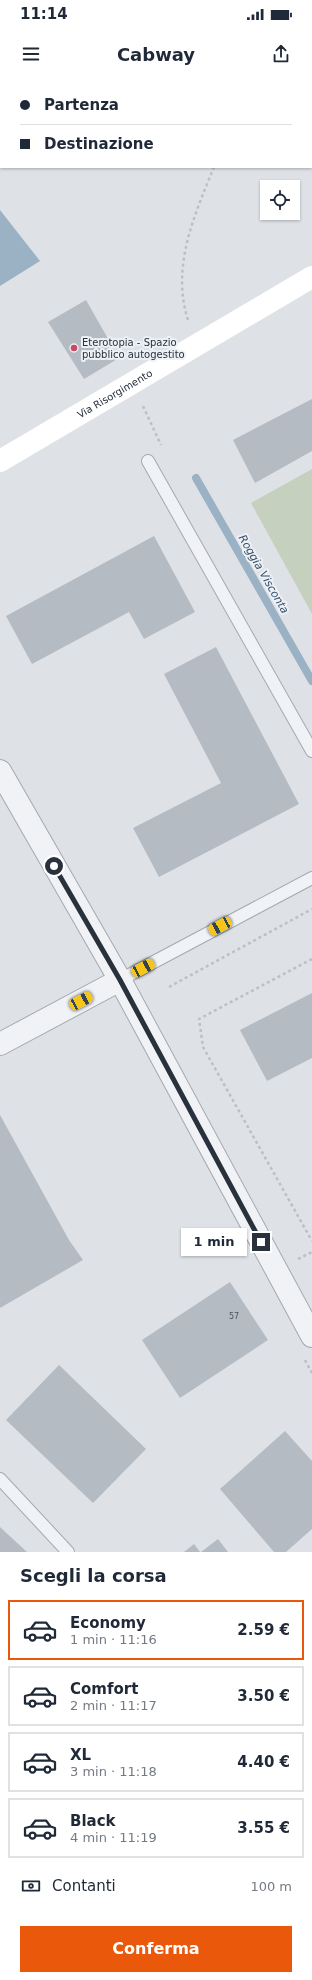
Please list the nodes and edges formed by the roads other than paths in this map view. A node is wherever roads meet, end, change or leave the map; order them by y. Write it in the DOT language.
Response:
graph roads {
  1 [pos="312,277"];
  2 [pos="148,460"];
  3 [pos="0,461"];
  4 [pos="312,751"];
  5 [pos="0,771"];
  6 [pos="312,878"];
  7 [pos="120,980"];
  8 [pos="0,1044"];
  9 [pos="312,1336"];
  10 [pos="0,1479"];
  11 [pos="68,1552"];
  1 -- 3 [label="street, Via Risorgimento"];
  2 -- 4 [label="lane"];
  5 -- 7 [label="street"];
  6 -- 7 [label="lane"];
  7 -- 8 [label="street"];
  7 -- 9 [label="street"];
  10 -- 11 [label="lane"];
}
